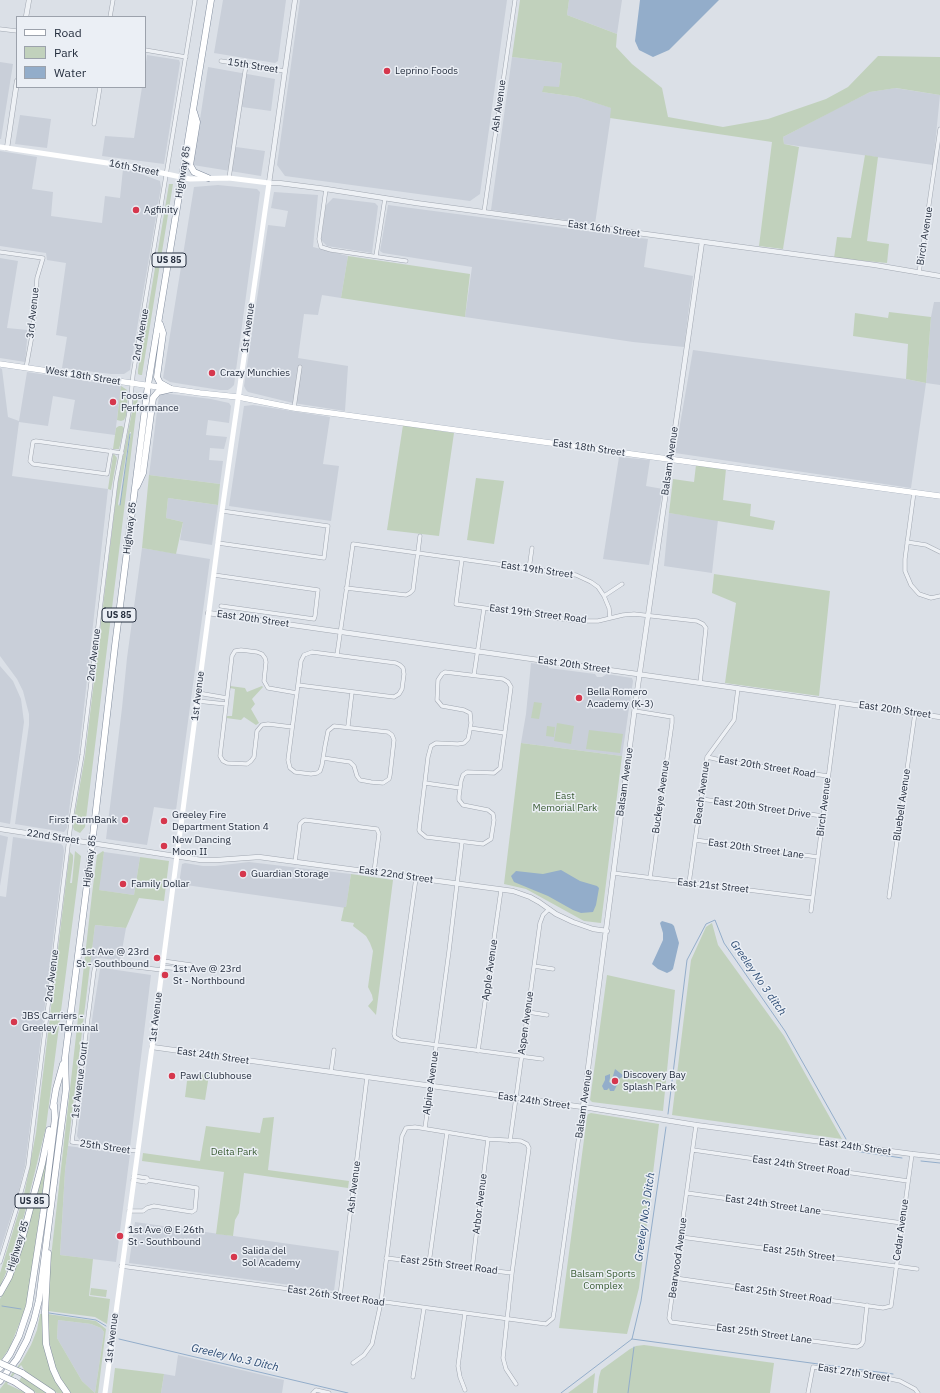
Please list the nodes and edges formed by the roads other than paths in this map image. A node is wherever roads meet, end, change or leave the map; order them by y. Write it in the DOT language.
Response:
graph roads {
  1 [pos="29,0"];
  2 [pos="113,0"];
  3 [pos="196,0"];
  4 [pos="211,0"];
  5 [pos="295,0"];
  6 [pos="515,0"];
  7 [pos="26,16"];
  8 [pos="110,16"];
  9 [pos="0,29"];
  10 [pos="16,31"];
  11 [pos="146,50"];
  12 [pos="186,57"];
  13 [pos="221,61"];
  14 [pos="246,65"];
  15 [pos="285,71"];
  16 [pos="16,88"];
  17 [pos="100,88"];
  18 [pos="193,111"];
  19 [pos="94,124"];
  20 [pos="940,129"];
  21 [pos="0,147"];
  22 [pos="7,148"];
  23 [pos="168,175"];
  24 [pos="182,178"];
  25 [pos="208,178"];
  26 [pos="229,178"];
  27 [pos="269,183"];
  28 [pos="326,189"];
  29 [pos="385,198"];
  30 [pos="484,212"];
  31 [pos="702,242"];
  32 [pos="0,252"];
  33 [pos="376,256"];
  34 [pos="406,261"];
  35 [pos="919,273"];
  36 [pos="940,276"];
  37 [pos="159,322"];
  38 [pos="0,364"];
  39 [pos="300,367"];
  40 [pos="26,368"];
  41 [pos="133,384"];
  42 [pos="148,385"];
  43 [pos="170,389"];
  44 [pos="238,397"];
  45 [pos="294,408"];
  46 [pos="111,451"];
  47 [pos="122,452"];
  48 [pos="670,459"];
  49 [pos="914,492"];
  50 [pos="134,493"];
  51 [pos="940,496"];
  52 [pos="222,511"];
  53 [pos="420,536"];
  54 [pos="907,542"];
  55 [pos="218,543"];
  56 [pos="532,548"];
  57 [pos="940,552"];
  58 [pos="418,553"];
  59 [pos="462,559"];
  60 [pos="529,569"];
  61 [pos="214,575"];
  62 [pos="622,584"];
  63 [pos="346,588"];
  64 [pos="604,596"];
  65 [pos="940,596"];
  66 [pos="221,606"];
  67 [pos="484,608"];
  68 [pos="208,613"];
  69 [pos="648,616"];
  70 [pos="610,618"];
  71 [pos="340,631"];
  72 [pos="477,651"];
  73 [pos="337,655"];
  74 [pos="640,674"];
  75 [pos="474,675"];
  76 [pos="700,682"];
  77 [pos="298,685"];
  78 [pos="738,688"];
  79 [pos="352,692"];
  80 [pos="198,693"];
  81 [pos="297,693"];
  82 [pos="227,698"];
  83 [pos="197,701"];
  84 [pos="838,702"];
  85 [pos="226,704"];
  86 [pos="635,711"];
  87 [pos="915,713"];
  88 [pos="940,716"];
  89 [pos="348,726"];
  90 [pos="292,727"];
  91 [pos="470,728"];
  92 [pos="506,733"];
  93 [pos="707,757"];
  94 [pos="323,758"];
  95 [pos="828,776"];
  96 [pos="425,783"];
  97 [pos="460,788"];
  98 [pos="701,799"];
  99 [pos="823,816"];
  100 [pos="0,829"];
  101 [pos="69,840"];
  102 [pos="695,840"];
  103 [pos="462,842"];
  104 [pos="92,843"];
  105 [pos="177,856"];
  106 [pos="818,857"];
  107 [pos="295,862"];
  108 [pos="374,872"];
  109 [pos="613,873"];
  110 [pos="416,878"];
  111 [pos="650,878"];
  112 [pos="457,883"];
  113 [pos="689,883"];
  114 [pos="501,890"];
  115 [pos="889,897"];
  116 [pos="812,898"];
  117 [pos="549,909"];
  118 [pos="811,911"];
  119 [pos="607,931"];
  120 [pos="191,965"];
  121 [pos="162,966"];
  122 [pos="534,966"];
  123 [pos="553,969"];
  124 [pos="190,970"];
  125 [pos="528,1012"];
  126 [pos="547,1015"];
  127 [pos="436,1045"];
  128 [pos="152,1047"];
  129 [pos="334,1050"];
  130 [pos="478,1051"];
  131 [pos="522,1057"];
  132 [pos="65,1058"];
  133 [pos="542,1059"];
  134 [pos="331,1072"];
  135 [pos="367,1077"];
  136 [pos="431,1086"];
  137 [pos="516,1098"];
  138 [pos="54,1105"];
  139 [pos="583,1107"];
  140 [pos="696,1125"];
  141 [pos="425,1128"];
  142 [pos="447,1132"];
  143 [pos="488,1139"];
  144 [pos="510,1141"];
  145 [pos="72,1142"];
  146 [pos="693,1150"];
  147 [pos="137,1152"];
  148 [pos="912,1154"];
  149 [pos="940,1157"];
  150 [pos="134,1178"];
  151 [pos="908,1181"];
  152 [pos="687,1193"];
  153 [pos="129,1211"];
  154 [pos="902,1223"];
  155 [pos="681,1237"];
  156 [pos="47,1240"];
  157 [pos="386,1258"];
  158 [pos="0,1262"];
  159 [pos="429,1263"];
  160 [pos="122,1266"];
  161 [pos="896,1266"];
  162 [pos="472,1269"];
  163 [pos="917,1269"];
  164 [pos="512,1273"];
  165 [pos="674,1278"];
  166 [pos="0,1293"];
  167 [pos="340,1296"];
  168 [pos="381,1302"];
  169 [pos="867,1305"];
  170 [pos="891,1306"];
  171 [pos="424,1308"];
  172 [pos="465,1313"];
  173 [pos="507,1319"];
  174 [pos="550,1322"];
  175 [pos="671,1322"];
  176 [pos="0,1363"];
  177 [pos="353,1364"];
  178 [pos="0,1368"];
  179 [pos="0,1375"];
  180 [pos="413,1377"];
  181 [pos="0,1381"];
  182 [pos="516,1384"];
  183 [pos="464,1390"];
  184 [pos="32,1393"];
  185 [pos="52,1393"];
  186 [pos="67,1393"];
  187 [pos="105,1393"];
  188 [pos="313,1393"];
  189 [pos="329,1393"];
  190 [pos="808,1393"];
  191 [pos="918,1393"];
  1 -- 7 [label="street"];
  2 -- 8 [label="street"];
  3 -- 12 [label="street, 2nd Avenue"];
  4 -- 18 [label="highway, Highway 85 / US 85"];
  5 -- 15 [label="street, 1st Avenue"];
  6 -- 30 [label="street, Ash Avenue"];
  9 -- 10 [label="street"];
  11 -- 12 [label="street"];
  12 -- 23 [label="street, 2nd Avenue"];
  13 -- 14 [label="street, 15th Street"];
  14 -- 15 [label="street, 15th Street"];
  14 -- 26 [label="street"];
  15 -- 27 [label="street, 1st Avenue"];
  16 -- 22 [label="street"];
  17 -- 19 [label="street"];
  18 -- 24 [label="highway, Highway 85 / US 85"];
  18 -- 25 [label="highway"];
  20 -- 35 [label="street, Birch Avenue"];
  21 -- 22 [label="main road, 16th Street"];
  22 -- 23 [label="main road, 16th Street"];
  23 -- 24 [label="main road, 16th Street"];
  23 -- 41 [label="street, 2nd Avenue"];
  24 -- 25 [label="main road, 16th Street"];
  24 -- 37 [label="highway, Highway 85 / US 85"];
  25 -- 26 [label="main road, 16th Street"];
  26 -- 27 [label="main road, 16th Street"];
  27 -- 28 [label="street, East 16th Street"];
  27 -- 44 [label="main road, 1st Avenue"];
  28 -- 29 [label="street, East 16th Street"];
  28 -- 33 [label="street"];
  29 -- 30 [label="street, East 16th Street"];
  29 -- 33 [label="street"];
  30 -- 31 [label="street, East 16th Street"];
  31 -- 35 [label="street, East 16th Street"];
  31 -- 48 [label="street, Balsam Avenue"];
  32 -- 40 [label="street, 3rd Avenue"];
  33 -- 34 [label="street"];
  35 -- 36 [label="street, East 16th Street"];
  37 -- 42 [label="highway, Highway 85 / US 85"];
  37 -- 43 [label="highway"];
  38 -- 40 [label="main road, West 18th Street"];
  39 -- 45 [label="street"];
  40 -- 41 [label="main road, West 18th Street"];
  41 -- 42 [label="main road, West 18th Street"];
  41 -- 47 [label="street, 2nd Avenue"];
  42 -- 43 [label="main road, West 18th Street"];
  42 -- 50 [label="highway, Highway 85 / US 85"];
  43 -- 44 [label="main road, West 18th Street"];
  43 -- 50 [label="highway"];
  44 -- 45 [label="main road, East 18th Street"];
  44 -- 52 [label="main road, 1st Avenue"];
  45 -- 48 [label="main road, East 18th Street"];
  46 -- 46 [label="street"];
  46 -- 47 [label="street"];
  47 -- 101 [label="street, 2nd Avenue"];
  48 -- 49 [label="main road, East 18th Street"];
  48 -- 69 [label="street, Balsam Avenue"];
  49 -- 51 [label="main road, East 18th Street"];
  49 -- 54 [label="street"];
  50 -- 104 [label="highway, Highway 85 / US 85"];
  52 -- 55 [label="main road, 1st Avenue"];
  52 -- 55 [label="street"];
  53 -- 58 [label="street"];
  54 -- 57 [label="street"];
  54 -- 65 [label="street"];
  55 -- 61 [label="main road, 1st Avenue"];
  56 -- 60 [label="street"];
  58 -- 59 [label="street, East 19th Street"];
  58 -- 63 [label="street"];
  58 -- 63 [label="street, East 19th Street"];
  59 -- 60 [label="street, East 19th Street"];
  59 -- 67 [label="street, East 19th Street Road"];
  60 -- 64 [label="street, East 19th Street"];
  61 -- 66 [label="street"];
  61 -- 68 [label="main road, 1st Avenue"];
  62 -- 64 [label="street"];
  63 -- 71 [label="street"];
  64 -- 70 [label="street, East 19th Street"];
  67 -- 70 [label="street, East 19th Street Road"];
  67 -- 72 [label="street"];
  68 -- 71 [label="street, East 20th Street"];
  68 -- 80 [label="main road, 1st Avenue"];
  69 -- 70 [label="street, East 19th Street Road"];
  69 -- 74 [label="street, Balsam Avenue"];
  69 -- 76 [label="street"];
  71 -- 72 [label="street, East 20th Street"];
  71 -- 73 [label="street"];
  72 -- 74 [label="street, East 20th Street"];
  72 -- 75 [label="street"];
  73 -- 77 [label="street"];
  73 -- 79 [label="street"];
  74 -- 76 [label="street, East 20th Street"];
  74 -- 86 [label="street, Balsam Avenue"];
  75 -- 91 [label="street"];
  75 -- 92 [label="street"];
  76 -- 78 [label="street, East 20th Street"];
  77 -- 79 [label="street"];
  77 -- 81 [label="street"];
  78 -- 84 [label="street, East 20th Street"];
  78 -- 93 [label="street, Beach Avenue"];
  79 -- 89 [label="street"];
  80 -- 82 [label="street"];
  80 -- 83 [label="main road, 1st Avenue"];
  81 -- 82 [label="street"];
  81 -- 90 [label="street"];
  82 -- 85 [label="street"];
  83 -- 85 [label="street"];
  83 -- 105 [label="main road, 1st Avenue"];
  84 -- 87 [label="street, East 20th Street"];
  84 -- 95 [label="street, Birch Avenue"];
  85 -- 90 [label="street"];
  86 -- 109 [label="street, Balsam Avenue"];
  86 -- 111 [label="street, Buckeye Avenue"];
  87 -- 88 [label="street, East 20th Street"];
  87 -- 115 [label="street, Bluebell Avenue"];
  89 -- 94 [label="street"];
  89 -- 94 [label="street"];
  90 -- 94 [label="street"];
  91 -- 92 [label="street"];
  91 -- 96 [label="street"];
  92 -- 97 [label="street"];
  93 -- 95 [label="street, East 20th Street Road"];
  93 -- 98 [label="street, Beach Avenue"];
  95 -- 99 [label="street, Birch Avenue"];
  96 -- 97 [label="street"];
  96 -- 103 [label="street"];
  97 -- 103 [label="street"];
  98 -- 99 [label="street, East 20th Street Drive"];
  98 -- 102 [label="street, Beach Avenue"];
  99 -- 106 [label="street, Birch Avenue"];
  100 -- 101 [label="street, 22nd Street"];
  101 -- 104 [label="street, 22nd Street"];
  101 -- 158 [label="street, 2nd Avenue"];
  102 -- 106 [label="street, East 20th Street Lane"];
  102 -- 113 [label="street, Beach Avenue"];
  103 -- 112 [label="street, Alpine Avenue"];
  104 -- 105 [label="street, 22nd Street"];
  104 -- 132 [label="highway, Highway 85 / US 85"];
  105 -- 107 [label="street, East 22nd Street"];
  105 -- 121 [label="main road, 1st Avenue"];
  106 -- 116 [label="street, Birch Avenue"];
  107 -- 108 [label="street, East 22nd Street"];
  107 -- 108 [label="street"];
  108 -- 110 [label="street, East 22nd Street"];
  109 -- 111 [label="street, East 21st Street"];
  109 -- 119 [label="street, Balsam Avenue"];
  110 -- 112 [label="street, East 22nd Street"];
  110 -- 127 [label="street"];
  111 -- 113 [label="street, East 21st Street"];
  112 -- 114 [label="street, East 22nd Street"];
  112 -- 127 [label="street, Alpine Avenue"];
  113 -- 116 [label="street, East 21st Street"];
  114 -- 117 [label="street, East 22nd Street"];
  114 -- 130 [label="street, Apple Avenue"];
  116 -- 118 [label="street, Birch Avenue"];
  117 -- 119 [label="street, East 22nd Street"];
  117 -- 122 [label="street, Aspen Avenue"];
  119 -- 139 [label="street, Balsam Avenue"];
  120 -- 121 [label="street"];
  121 -- 124 [label="street"];
  121 -- 128 [label="main road, 1st Avenue"];
  121 -- 145 [label="street, 1st Avenue Court"];
  122 -- 123 [label="street"];
  122 -- 125 [label="street, Aspen Avenue"];
  125 -- 126 [label="street"];
  125 -- 131 [label="street, Aspen Avenue"];
  127 -- 130 [label="street"];
  127 -- 136 [label="street, Alpine Avenue"];
  128 -- 134 [label="street, East 24th Street"];
  128 -- 147 [label="main road, 1st Avenue"];
  129 -- 134 [label="street"];
  130 -- 131 [label="street"];
  131 -- 133 [label="street"];
  131 -- 137 [label="street, Aspen Avenue"];
  132 -- 138 [label="highway, Highway 85 / US 85"];
  132 -- 156 [label="highway, Highway 85 / US 85"];
  134 -- 135 [label="street, East 24th Street"];
  135 -- 136 [label="street, East 24th Street"];
  135 -- 167 [label="street, Ash Avenue"];
  136 -- 137 [label="street, East 24th Street"];
  136 -- 141 [label="street, Alpine Avenue"];
  137 -- 139 [label="street, East 24th Street"];
  137 -- 144 [label="street, Aspen Avenue"];
  138 -- 166 [label="highway, Highway 85 / US 85"];
  138 -- 178 [label="highway"];
  139 -- 140 [label="street, East 24th Street"];
  139 -- 174 [label="street, Balsam Avenue"];
  140 -- 146 [label="street"];
  140 -- 148 [label="street, East 24th Street"];
  141 -- 142 [label="street"];
  141 -- 157 [label="street, Alpine Avenue"];
  142 -- 143 [label="street"];
  142 -- 159 [label="street"];
  143 -- 144 [label="street"];
  143 -- 162 [label="street, Arbor Avenue"];
  144 -- 164 [label="street"];
  145 -- 147 [label="street, 25th Street"];
  146 -- 151 [label="street, East 24th Street Road"];
  146 -- 152 [label="street"];
  147 -- 150 [label="main road, 1st Avenue"];
  148 -- 149 [label="street, East 24th Street"];
  148 -- 151 [label="street, Cedar Avenue"];
  150 -- 153 [label="main road, 1st Avenue"];
  150 -- 153 [label="street"];
  151 -- 154 [label="street, Cedar Avenue"];
  152 -- 154 [label="street, East 24th Street Lane"];
  152 -- 155 [label="street, Bearwood Avenue"];
  153 -- 160 [label="main road, 1st Avenue"];
  154 -- 161 [label="street, Cedar Avenue"];
  155 -- 161 [label="street, East 25th Street"];
  155 -- 165 [label="street, Bearwood Avenue"];
  156 -- 181 [label="highway, US 85"];
  156 -- 186 [label="highway"];
  157 -- 159 [label="street, East 25th Street Road"];
  157 -- 168 [label="street, Alpine Avenue"];
  159 -- 162 [label="street, East 25th Street Road"];
  160 -- 167 [label="street, East 26th Street Road"];
  160 -- 187 [label="main road, 1st Avenue"];
  161 -- 163 [label="street, East 25th Street"];
  161 -- 170 [label="street, Cedar Avenue"];
  162 -- 164 [label="street, East 25th Street Road"];
  164 -- 173 [label="street"];
  165 -- 169 [label="street, East 25th Street Road"];
  165 -- 175 [label="street, Bearwood Avenue"];
  167 -- 168 [label="street, East 26th Street Road"];
  168 -- 171 [label="street, East 26th Street Road"];
  168 -- 177 [label="street, Alpine Avenue"];
  169 -- 170 [label="street, East 25th Street Road"];
  169 -- 175 [label="street, East 25th Street Lane"];
  171 -- 172 [label="street, East 26th Street Road"];
  171 -- 180 [label="street"];
  172 -- 173 [label="street, East 26th Street Road"];
  172 -- 183 [label="street"];
  173 -- 174 [label="street, East 26th Street Road"];
  173 -- 182 [label="street"];
  176 -- 185 [label="highway, bridge"];
  179 -- 184 [label="highway, bridge"];
  188 -- 189 [label="street"];
  190 -- 191 [label="street, East 27th Street"];
}
